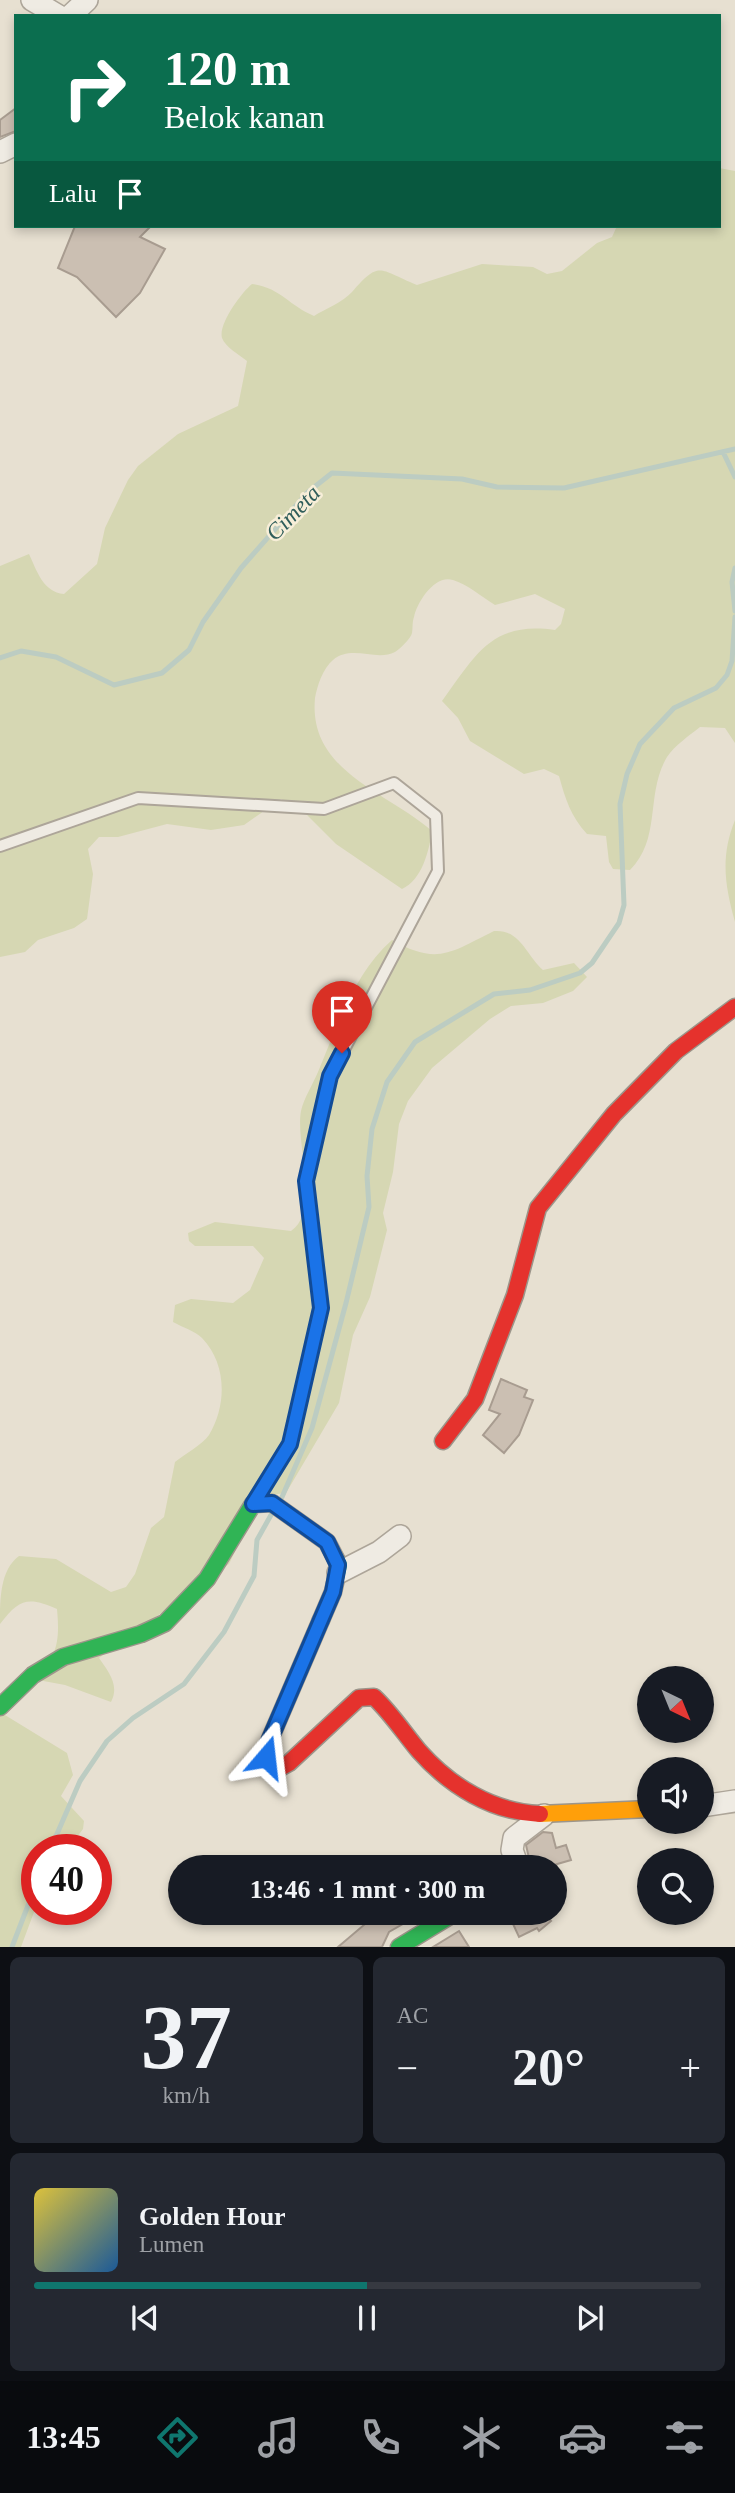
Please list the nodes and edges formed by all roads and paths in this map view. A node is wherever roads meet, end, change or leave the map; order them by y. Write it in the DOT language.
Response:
graph roads {
  1 [pos="32,0"];
  2 [pos="87,0"];
  3 [pos="56,14"];
  4 [pos="72,14"];
  5 [pos="0,846"];
  6 [pos="735,1007"];
  7 [pos="443,1441"];
  8 [pos="253,1504"];
  9 [pos="400,1536"];
  10 [pos="338,1573"];
  11 [pos="0,1707"];
  12 [pos="735,1801"];
  13 [pos="714,1804"];
  14 [pos="637,1811"];
  15 [pos="544,1815"];
  16 [pos="514,1855"];
  17 [pos="435,1925"];
  18 [pos="399,1947"];
  1 -- 3 [label="street"];
  2 -- 4 [label="street"];
  5 -- 8 [label="lane"];
  6 -- 7 [label="street"];
  8 -- 10 [label="street"];
  8 -- 11 [label="street"];
  9 -- 10 [label="street"];
  10 -- 15 [label="street"];
  12 -- 13 [label="street"];
  14 -- 15 [label="street"];
  15 -- 16 [label="street"];
  17 -- 18 [label="street"];
}
